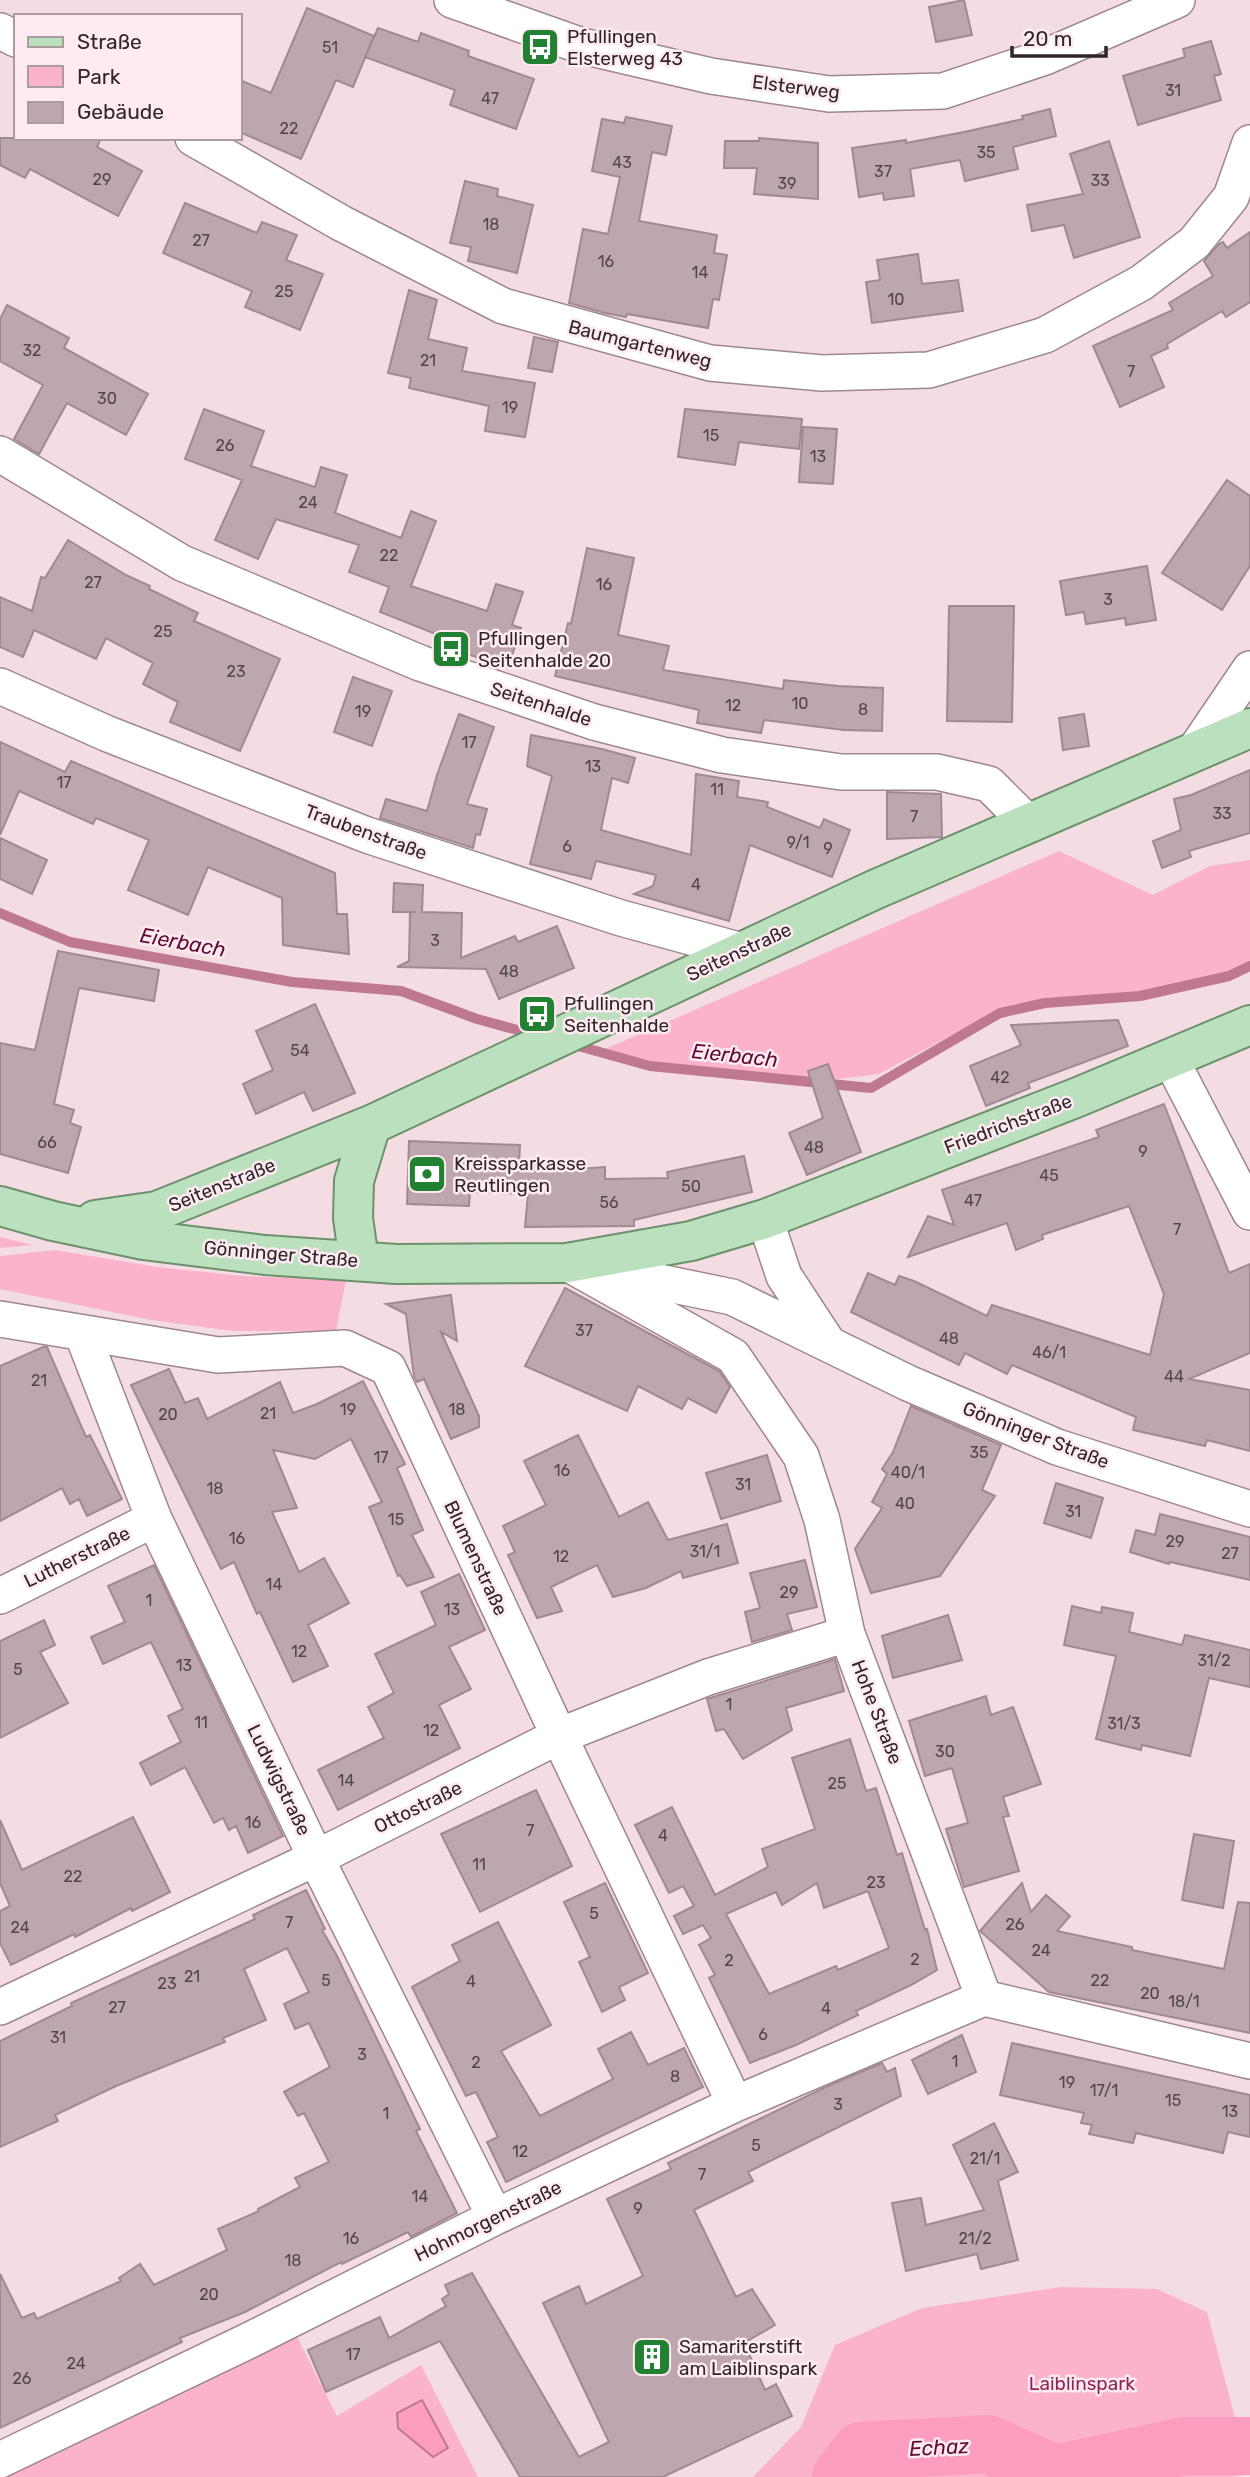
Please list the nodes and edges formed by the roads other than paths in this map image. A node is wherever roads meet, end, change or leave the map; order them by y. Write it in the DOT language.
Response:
graph roads {
  1 [pos="452,0"];
  2 [pos="1177,0"];
  3 [pos="197,140"];
  4 [pos="1250,143"];
  5 [pos="0,454"];
  6 [pos="1250,669"];
  7 [pos="0,686"];
  8 [pos="1250,728"];
  9 [pos="1195,750"];
  10 [pos="1029,824"];
  11 [pos="742,951"];
  12 [pos="1250,1025"];
  13 [pos="1170,1058"];
  14 [pos="371,1125"];
  15 [pos="0,1206"];
  16 [pos="1250,1212"];
  17 [pos="765,1219"];
  18 [pos="69,1224"];
  19 [pos="359,1261"];
  20 [pos="567,1263"];
  21 [pos="0,1319"];
  22 [pos="82,1333"];
  23 [pos="828,1343"];
  24 [pos="1250,1509"];
  25 [pos="154,1519"];
  26 [pos="0,1596"];
  27 [pos="847,1633"];
  28 [pos="559,1737"];
  29 [pos="316,1858"];
  30 [pos="984,1998"];
  31 [pos="0,2007"];
  32 [pos="1250,2061"];
  33 [pos="735,2104"];
  34 [pos="495,2217"];
  35 [pos="0,2460"];
  1 -- 2 [label="street, Elsterweg"];
  3 -- 4 [label="street, Baumgartenweg"];
  5 -- 10 [label="street, Seitenhalde"];
  6 -- 9 [label="street"];
  7 -- 11 [label="street, Traubenstraße"];
  8 -- 9 [label="main road, Seitenstraße"];
  9 -- 10 [label="main road, Seitenstraße"];
  10 -- 11 [label="main road, Seitenstraße"];
  11 -- 14 [label="main road, Seitenstraße"];
  12 -- 13 [label="main road, Friedrichstraße"];
  13 -- 16 [label="street"];
  13 -- 17 [label="main road, Friedrichstraße"];
  14 -- 18 [label="main road, Seitenstraße"];
  14 -- 19 [label="main road"];
  15 -- 18 [label="main road, Gönninger Straße"];
  17 -- 20 [label="main road, Gönninger Straße"];
  17 -- 23 [label="street"];
  18 -- 19 [label="main road, Gönninger Straße"];
  19 -- 20 [label="main road, Gönninger Straße"];
  20 -- 23 [label="street, Gönninger Straße"];
  20 -- 27 [label="street, Hohe Straße"];
  21 -- 22 [label="street, Blumenstraße"];
  22 -- 25 [label="street, Ludwigstraße"];
  22 -- 28 [label="street, Blumenstraße"];
  23 -- 24 [label="street, Gönninger Straße"];
  25 -- 26 [label="street, Lutherstraße"];
  25 -- 29 [label="street, Ludwigstraße"];
  27 -- 28 [label="street, Ottostraße"];
  27 -- 30 [label="street, Hohe Straße"];
  28 -- 29 [label="street, Ottostraße"];
  28 -- 33 [label="street, Blumenstraße"];
  29 -- 31 [label="street, Ottostraße"];
  29 -- 34 [label="street, Ludwigstraße"];
  30 -- 32 [label="street"];
  30 -- 33 [label="street, Hohmorgenstraße"];
  33 -- 34 [label="street, Hohmorgenstraße"];
  34 -- 35 [label="street, Hohmorgenstraße"];
}
